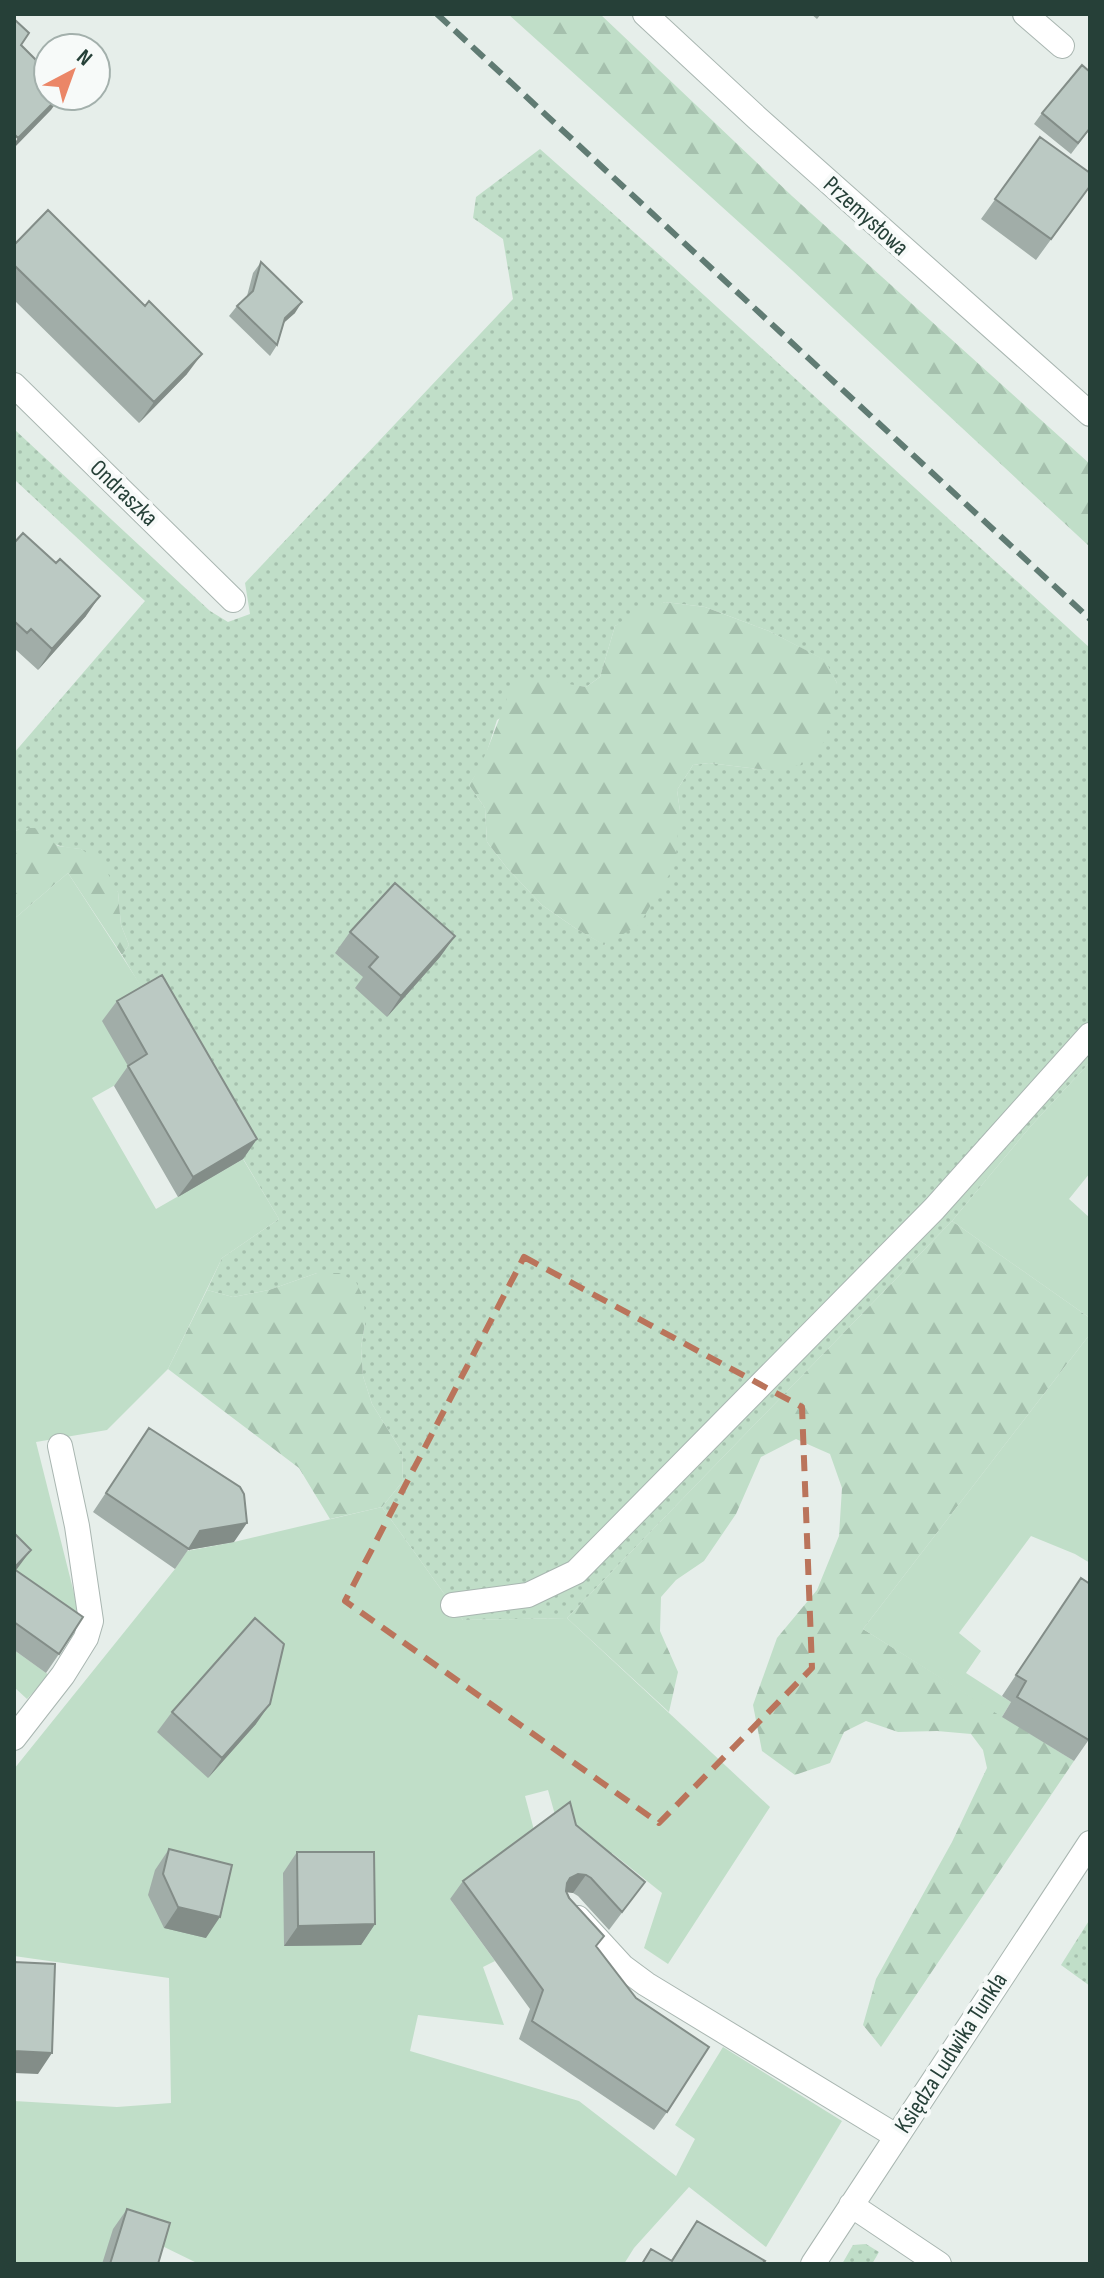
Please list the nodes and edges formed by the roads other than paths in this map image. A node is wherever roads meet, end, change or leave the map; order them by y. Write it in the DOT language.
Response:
graph roads {
  1 [pos="645,14"];
  2 [pos="1025,14"];
  3 [pos="1062,46"];
  4 [pos="14,385"];
  5 [pos="1090,414"];
  6 [pos="233,600"];
  7 [pos="1090,1035"];
  8 [pos="60,1446"];
  9 [pos="453,1605"];
  10 [pos="14,1738"];
  11 [pos="1090,1843"];
  12 [pos="568,1907"];
  13 [pos="896,2136"];
  14 [pos="851,2205"];
  15 [pos="813,2264"];
  16 [pos="939,2264"];
  1 -- 5 [label="street, Przemysłowa"];
  2 -- 3 [label="street"];
  4 -- 6 [label="street, Ondraszka"];
  7 -- 9 [label="street"];
  8 -- 10 [label="street"];
  11 -- 13 [label="street, Księdza Ludwika Tunkla"];
  12 -- 13 [label="street"];
  13 -- 14 [label="street, Księdza Ludwika Tunkla"];
  14 -- 15 [label="street, Księdza Ludwika Tunkla"];
  14 -- 16 [label="street"];
}
